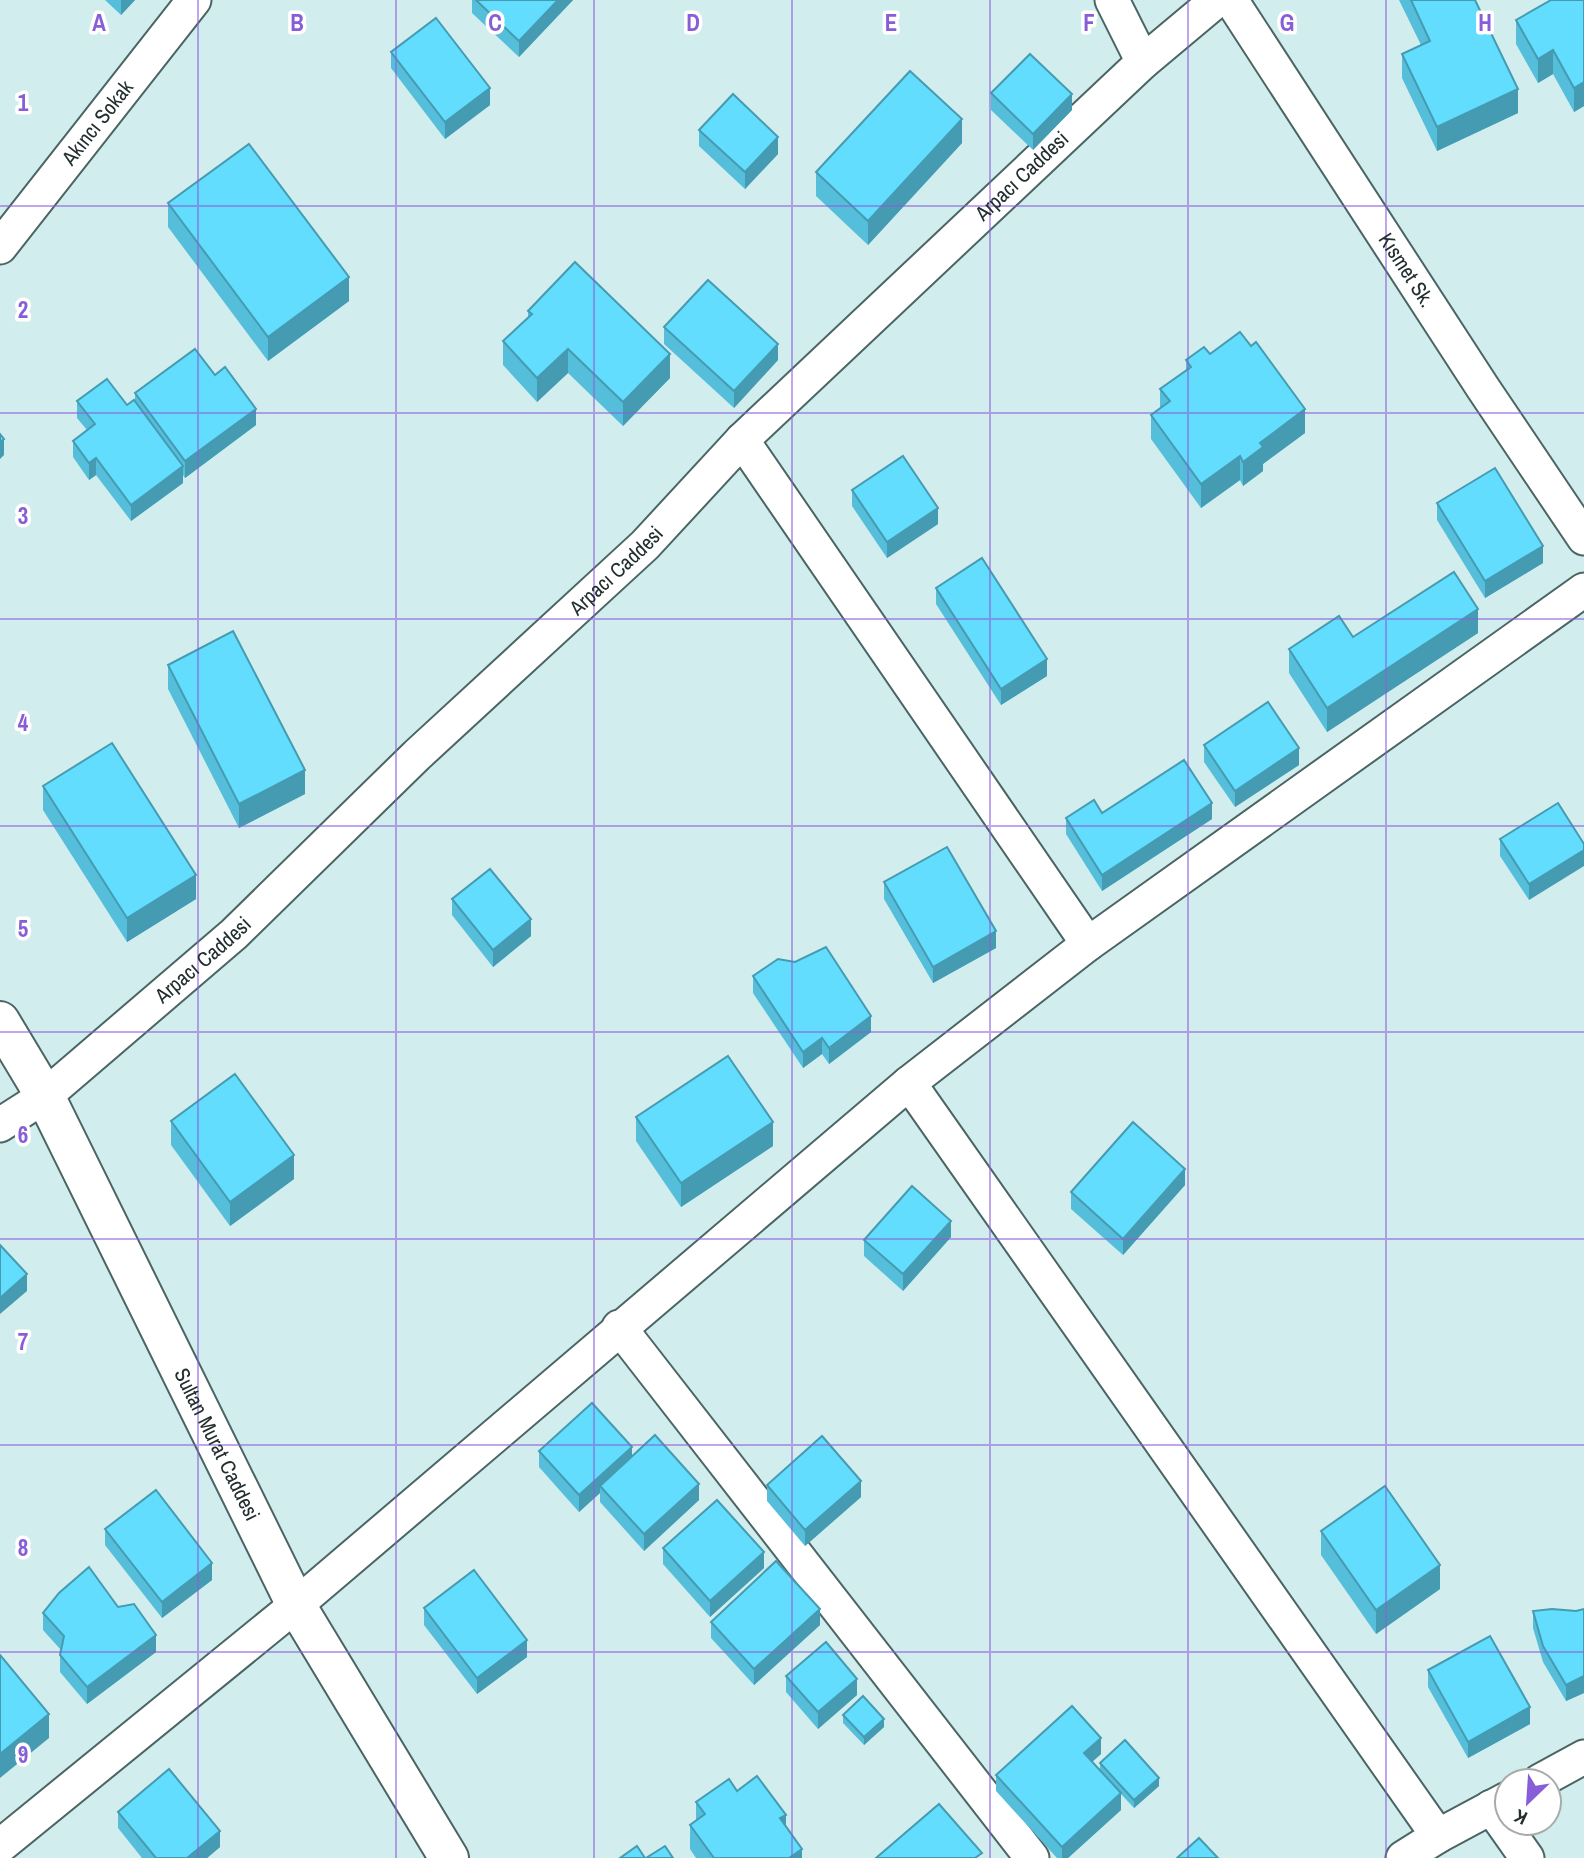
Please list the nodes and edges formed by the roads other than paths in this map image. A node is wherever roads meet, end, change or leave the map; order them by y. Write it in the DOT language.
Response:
graph roads {
  1 [pos="194,0"];
  2 [pos="1112,0"];
  3 [pos="1217,0"];
  4 [pos="1231,0"];
  5 [pos="1143,62"];
  6 [pos="0,247"];
  7 [pos="742,440"];
  8 [pos="1584,538"];
  9 [pos="1584,590"];
  10 [pos="1088,944"];
  11 [pos="0,1021"];
  12 [pos="909,1083"];
  13 [pos="45,1096"];
  14 [pos="0,1125"];
  15 [pos="619,1327"];
  16 [pos="296,1605"];
  17 [pos="1584,1757"];
  18 [pos="1563,1768"];
  19 [pos="1493,1806"];
  20 [pos="1438,1836"];
  21 [pos="1516,1837"];
  22 [pos="0,1846"];
  23 [pos="449,1858"];
  24 [pos="1032,1858"];
  25 [pos="1403,1858"];
  26 [pos="1527,1858"];
  1 -- 6 [label="street, Akıncı Sokak"];
  2 -- 5 [label="street"];
  3 -- 5 [label="street, Arpacı Caddesi"];
  4 -- 8 [label="street, Kısmet Sk."];
  5 -- 7 [label="street, Arpacı Caddesi"];
  7 -- 10 [label="street"];
  7 -- 13 [label="street, Arpacı Caddesi"];
  9 -- 10 [label="street"];
  10 -- 12 [label="street"];
  11 -- 13 [label="main road, Sultan Murat Caddesi"];
  12 -- 15 [label="street"];
  12 -- 20 [label="street"];
  13 -- 14 [label="street, Arpacı Caddesi"];
  13 -- 16 [label="main road, Sultan Murat Caddesi"];
  15 -- 16 [label="street"];
  15 -- 24 [label="street"];
  16 -- 22 [label="street"];
  16 -- 23 [label="main road, Sultan Murat Caddesi"];
  17 -- 18 [label="street"];
  19 -- 20 [label="street"];
  20 -- 25 [label="street"];
  21 -- 26 [label="street"];
}
